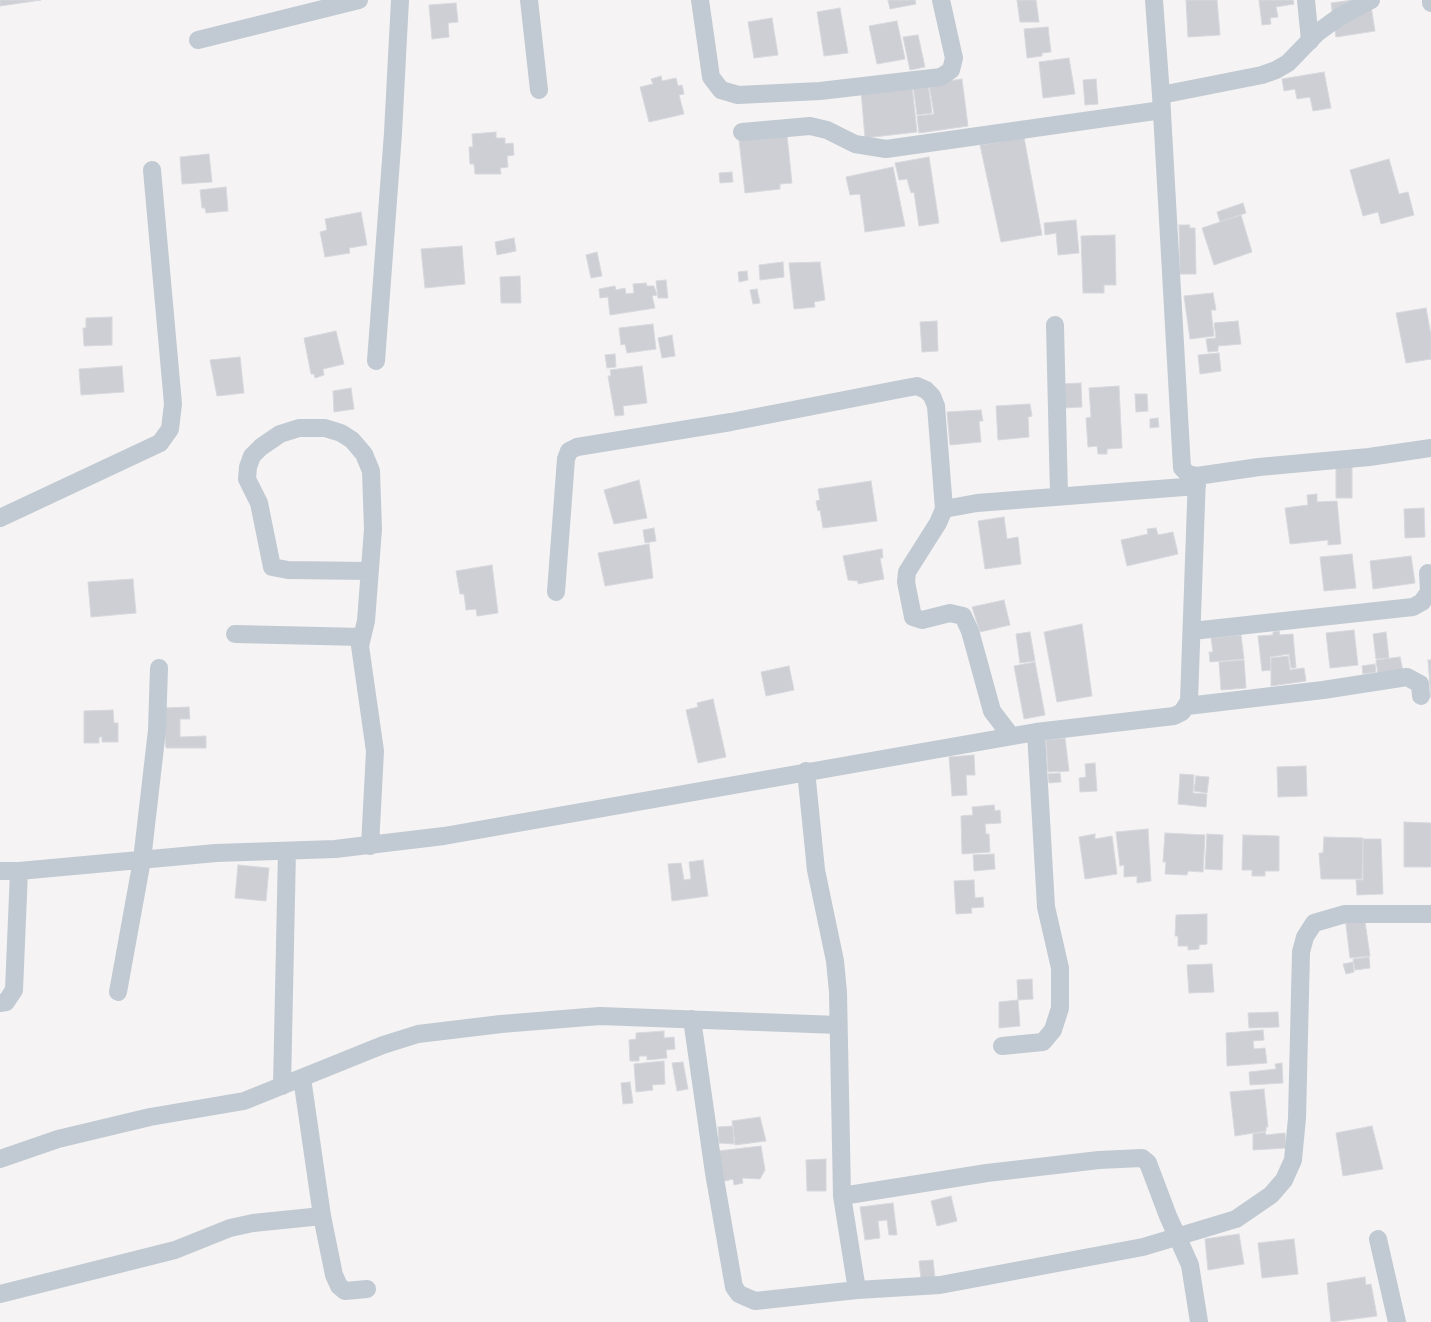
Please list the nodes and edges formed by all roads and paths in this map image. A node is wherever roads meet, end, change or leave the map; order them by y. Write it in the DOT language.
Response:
graph roads {
  1 [pos="359,0"];
  2 [pos="400,0"];
  3 [pos="529,0"];
  4 [pos="700,0"];
  5 [pos="941,0"];
  6 [pos="1154,0"];
  7 [pos="1306,0"];
  8 [pos="1371,0"];
  9 [pos="198,40"];
  10 [pos="1310,42"];
  11 [pos="539,90"];
  12 [pos="1162,102"];
  13 [pos="742,132"];
  14 [pos="152,170"];
  15 [pos="1055,325"];
  16 [pos="376,361"];
  17 [pos="1431,448"];
  18 [pos="1197,481"];
  19 [pos="1059,496"];
  20 [pos="944,509"];
  21 [pos="0,518"];
  22 [pos="369,571"];
  23 [pos="1428,573"];
  24 [pos="556,592"];
  25 [pos="1192,631"];
  26 [pos="235,634"];
  27 [pos="362,637"];
  28 [pos="159,668"];
  29 [pos="1421,696"];
  30 [pos="1187,706"];
  31 [pos="1036,732"];
  32 [pos="1011,736"];
  33 [pos="806,771"];
  34 [pos="370,846"];
  35 [pos="287,851"];
  36 [pos="142,860"];
  37 [pos="0,871"];
  38 [pos="19,872"];
  39 [pos="1431,914"];
  40 [pos="118,992"];
  41 [pos="0,1003"];
  42 [pos="692,1019"];
  43 [pos="838,1024"];
  44 [pos="1002,1046"];
  45 [pos="302,1078"];
  46 [pos="282,1086"];
  47 [pos="0,1160"];
  48 [pos="842,1196"];
  49 [pos="322,1216"];
  50 [pos="1178,1236"];
  51 [pos="1378,1239"];
  52 [pos="367,1289"];
  53 [pos="857,1290"];
  54 [pos="0,1294"];
  55 [pos="1199,1322"];
  56 [pos="1397,1322"];
  1 -- 9 [label="street"];
  2 -- 16 [label="street"];
  3 -- 11 [label="street"];
  4 -- 5 [label="street"];
  6 -- 12 [label="street"];
  7 -- 10 [label="street"];
  8 -- 10 [label="street"];
  10 -- 12 [label="street"];
  12 -- 13 [label="street"];
  12 -- 18 [label="street"];
  14 -- 21 [label="street"];
  15 -- 19 [label="street"];
  17 -- 18 [label="street"];
  18 -- 19 [label="street"];
  18 -- 25 [label="street"];
  19 -- 20 [label="street"];
  20 -- 24 [label="street"];
  20 -- 32 [label="street"];
  22 -- 22 [label="street"];
  22 -- 27 [label="street"];
  23 -- 25 [label="street"];
  25 -- 30 [label="street"];
  26 -- 27 [label="street"];
  27 -- 34 [label="street"];
  28 -- 36 [label="street"];
  29 -- 30 [label="street"];
  30 -- 31 [label="street"];
  31 -- 32 [label="street"];
  31 -- 44 [label="street"];
  32 -- 33 [label="street"];
  33 -- 34 [label="street"];
  33 -- 43 [label="street"];
  34 -- 35 [label="street"];
  35 -- 36 [label="street"];
  35 -- 46 [label="street"];
  36 -- 38 [label="street"];
  36 -- 40 [label="street"];
  37 -- 38 [label="street"];
  38 -- 41 [label="street"];
  39 -- 50 [label="street"];
  42 -- 43 [label="street"];
  42 -- 45 [label="street"];
  42 -- 53 [label="street"];
  43 -- 48 [label="street"];
  45 -- 46 [label="street"];
  45 -- 49 [label="street"];
  46 -- 47 [label="street"];
  48 -- 50 [label="street"];
  48 -- 53 [label="street"];
  49 -- 52 [label="street"];
  49 -- 54 [label="street"];
  50 -- 53 [label="street"];
  50 -- 55 [label="street"];
  51 -- 56 [label="street"];
}
